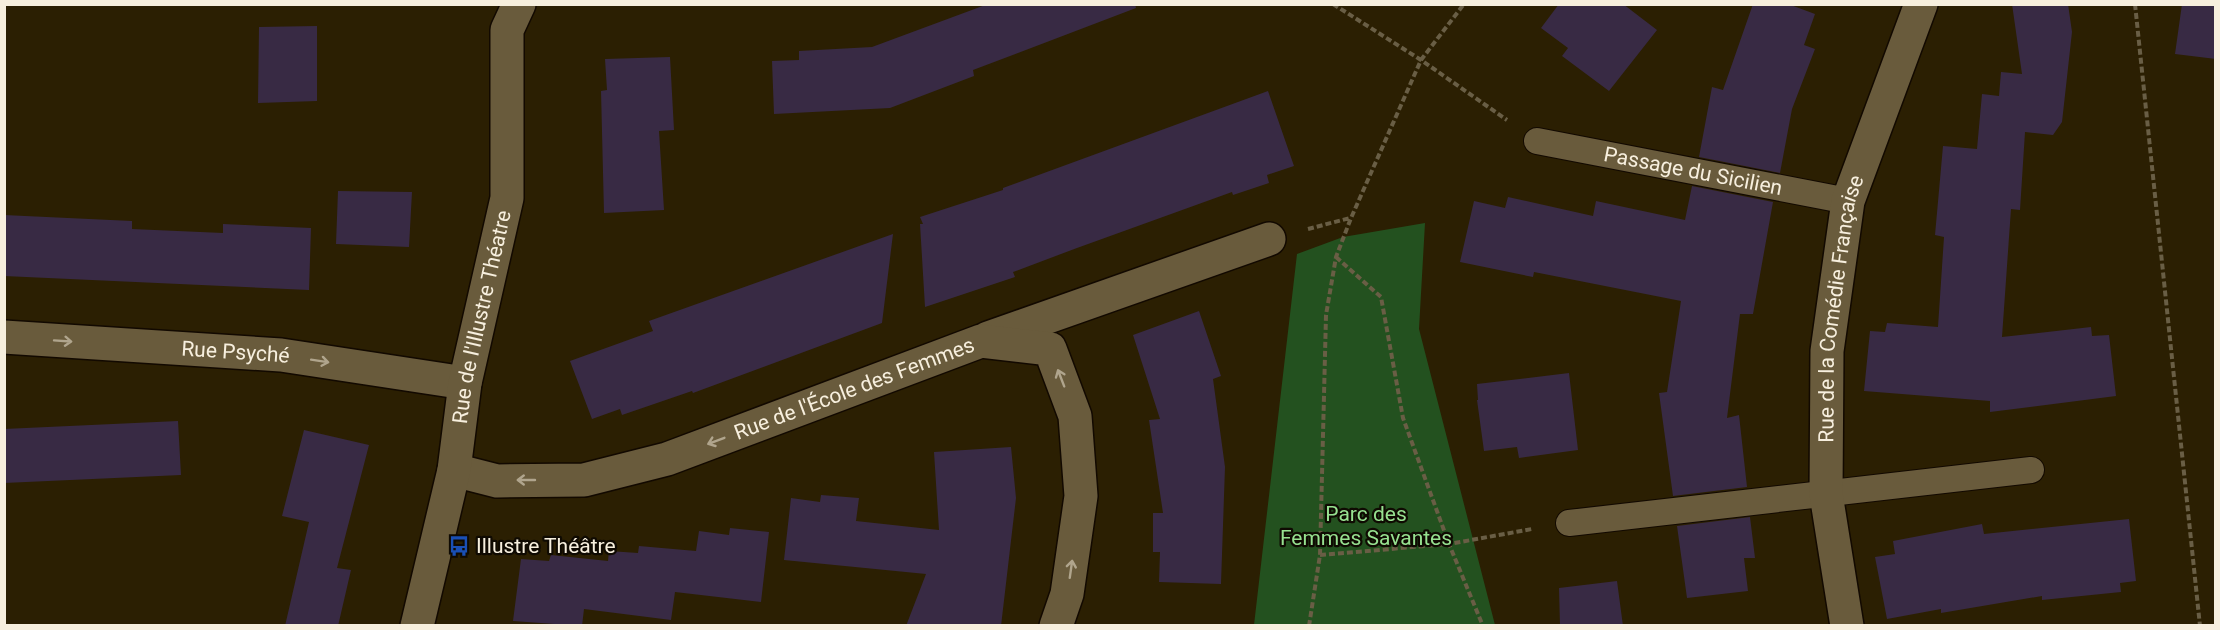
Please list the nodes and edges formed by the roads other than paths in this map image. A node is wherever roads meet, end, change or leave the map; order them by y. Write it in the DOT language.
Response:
graph roads {
  1 [pos="519,4"];
  2 [pos="1921,4"];
  3 [pos="1538,141"];
  4 [pos="1848,201"];
  5 [pos="1269,239"];
  6 [pos="4,337"];
  7 [pos="981,340"];
  8 [pos="465,383"];
  9 [pos="454,470"];
  10 [pos="2031,470"];
  11 [pos="1826,494"];
  12 [pos="1569,523"];
  13 [pos="417,626"];
  14 [pos="1056,626"];
  15 [pos="1847,626"];
  1 -- 8 [label="street, Rue de l'Illustre Théatre"];
  2 -- 4 [label="street, Rue de la Comédie Française"];
  3 -- 4 [label="lane, Passage du Sicilien"];
  4 -- 11 [label="street, Rue de la Comédie Française"];
  5 -- 7 [label="street"];
  6 -- 8 [label="street, Rue Psyché, one-way"];
  7 -- 9 [label="street, Rue de l'École des Femmes, one-way"];
  14 -- 7 [label="street, Rue de l'École des Femmes, one-way"];
  8 -- 9 [label="street, Rue de l'Illustre Théatre"];
  9 -- 13 [label="street, Rue de l'Illustre Théatre"];
  10 -- 11 [label="lane"];
  11 -- 12 [label="lane"];
  11 -- 15 [label="street, Rue de la Comédie Française"];
}
